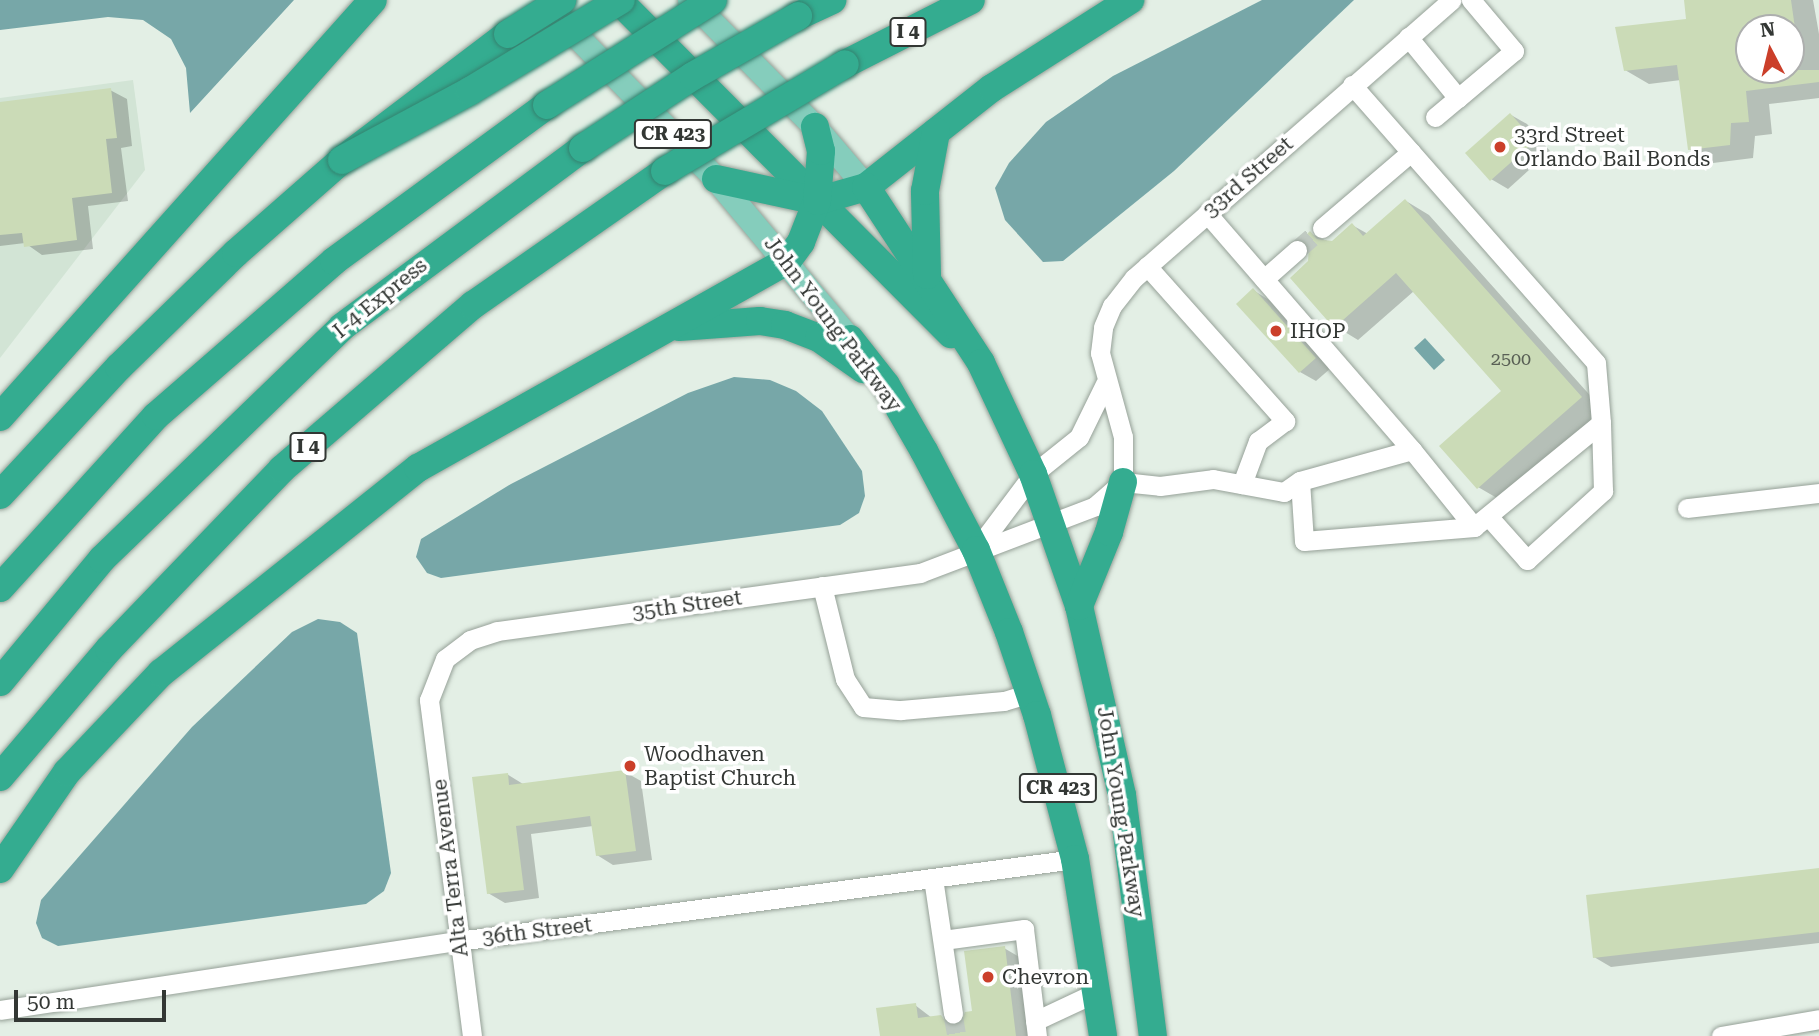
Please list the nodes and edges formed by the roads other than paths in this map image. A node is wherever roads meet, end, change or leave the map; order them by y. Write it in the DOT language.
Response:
graph roads {
  1 [pos="373,0"];
  2 [pos="542,0"];
  3 [pos="562,0"];
  4 [pos="619,0"];
  5 [pos="690,0"];
  6 [pos="713,0"];
  7 [pos="832,0"];
  8 [pos="971,0"];
  9 [pos="1130,0"];
  10 [pos="1451,0"];
  11 [pos="1471,0"];
  12 [pos="1408,37"];
  13 [pos="1352,85"];
  14 [pos="1458,98"];
  15 [pos="1435,117"];
  16 [pos="815,127"];
  17 [pos="936,132"];
  18 [pos="1411,152"];
  19 [pos="342,160"];
  20 [pos="716,179"];
  21 [pos="866,187"];
  22 [pos="817,201"];
  23 [pos="1207,213"];
  24 [pos="1322,228"];
  25 [pos="1297,250"];
  26 [pos="788,260"];
  27 [pos="1147,266"];
  28 [pos="927,275"];
  29 [pos="1264,279"];
  30 [pos="660,329"];
  31 [pos="850,340"];
  32 [pos="981,363"];
  33 [pos="1105,384"];
  34 [pos="886,385"];
  35 [pos="0,417"];
  36 [pos="1601,423"];
  37 [pos="1412,450"];
  38 [pos="1033,474"];
  39 [pos="1300,481"];
  40 [pos="1123,482"];
  41 [pos="1242,484"];
  42 [pos="1819,493"];
  43 [pos="0,495"];
  44 [pos="1686,508"];
  45 [pos="1481,521"];
  46 [pos="1051,526"];
  47 [pos="976,551"];
  48 [pos="822,586"];
  49 [pos="0,588"];
  50 [pos="1079,606"];
  51 [pos="0,682"];
  52 [pos="1030,693"];
  53 [pos="429,700"];
  54 [pos="0,777"];
  55 [pos="1076,859"];
  56 [pos="0,869"];
  57 [pos="933,878"];
  58 [pos="943,940"];
  59 [pos="458,942"];
  60 [pos="1097,992"];
  61 [pos="0,1010"];
  62 [pos="953,1014"];
  63 [pos="1819,1020"];
  64 [pos="1036,1028"];
  65 [pos="472,1036"];
  66 [pos="1103,1036"];
  67 [pos="1153,1036"];
  68 [pos="1721,1036"];
  1 -- 35 [label="highway"];
  2 -- 20 [label="main road, John Young Parkway / CR 423"];
  3 -- 19 [label="highway, bridge"];
  4 -- 19 [label="highway, bridge"];
  4 -- 22 [label="highway"];
  5 -- 16 [label="main road, John Young Parkway / CR 423"];
  6 -- 49 [label="highway, bridge"];
  7 -- 51 [label="highway, I-4 Express, bridge"];
  8 -- 54 [label="highway, I 4, bridge"];
  9 -- 17 [label="highway"];
  10 -- 12 [label="street, 33rd Street"];
  11 -- 14 [label="street"];
  12 -- 13 [label="street, 33rd Street"];
  12 -- 14 [label="street"];
  13 -- 18 [label="street"];
  13 -- 23 [label="street, 33rd Street"];
  14 -- 15 [label="street"];
  16 -- 21 [label="main road, John Young Parkway / CR 423"];
  16 -- 22 [label="highway"];
  17 -- 21 [label="highway"];
  17 -- 28 [label="highway"];
  18 -- 24 [label="street"];
  18 -- 36 [label="street"];
  19 -- 43 [label="highway"];
  20 -- 22 [label="highway"];
  20 -- 26 [label="main road, John Young Parkway / CR 423"];
  21 -- 22 [label="highway"];
  21 -- 28 [label="highway, John Young Parkway / CR 423"];
  22 -- 26 [label="highway"];
  22 -- 32 [label="highway"];
  23 -- 27 [label="street, 33rd Street"];
  23 -- 29 [label="street"];
  25 -- 29 [label="street"];
  26 -- 30 [label="highway"];
  26 -- 31 [label="main road, John Young Parkway / CR 423"];
  27 -- 33 [label="street, 33rd Street"];
  27 -- 41 [label="street"];
  28 -- 32 [label="highway, John Young Parkway / CR 423"];
  29 -- 37 [label="street"];
  30 -- 34 [label="highway"];
  30 -- 56 [label="highway"];
  31 -- 34 [label="highway, John Young Parkway / CR 423"];
  32 -- 38 [label="highway, John Young Parkway / CR 423"];
  33 -- 38 [label="street"];
  33 -- 40 [label="street, 33rd Street"];
  34 -- 47 [label="highway, John Young Parkway / CR 423"];
  36 -- 45 [label="street"];
  36 -- 45 [label="street"];
  37 -- 39 [label="street"];
  37 -- 45 [label="street"];
  38 -- 46 [label="highway, John Young Parkway / CR 423"];
  38 -- 47 [label="street"];
  39 -- 41 [label="street"];
  39 -- 45 [label="street"];
  40 -- 41 [label="street"];
  40 -- 46 [label="street"];
  40 -- 50 [label="highway"];
  42 -- 44 [label="street"];
  46 -- 47 [label="street"];
  46 -- 50 [label="highway, John Young Parkway / CR 423"];
  47 -- 48 [label="street, 35th Street"];
  47 -- 52 [label="highway, John Young Parkway / CR 423"];
  48 -- 52 [label="street"];
  48 -- 53 [label="street, 35th Street"];
  50 -- 67 [label="highway, John Young Parkway / CR 423"];
  52 -- 55 [label="highway, John Young Parkway / CR 423"];
  53 -- 59 [label="street, Alta Terra Avenue"];
  55 -- 57 [label="street, 36th Street"];
  55 -- 60 [label="highway, John Young Parkway / CR 423"];
  57 -- 58 [label="street"];
  57 -- 59 [label="street, 36th Street"];
  58 -- 62 [label="street"];
  58 -- 64 [label="street"];
  59 -- 61 [label="street, 36th Street"];
  59 -- 65 [label="street, Alta Terra Avenue"];
  60 -- 64 [label="street"];
  60 -- 66 [label="highway, John Young Parkway / CR 423"];
  63 -- 68 [label="street"];
}
